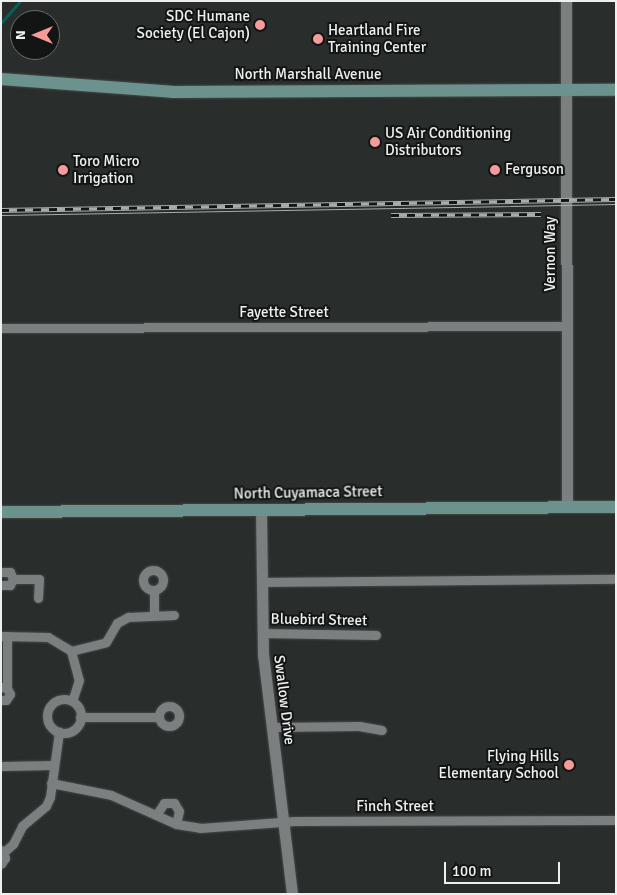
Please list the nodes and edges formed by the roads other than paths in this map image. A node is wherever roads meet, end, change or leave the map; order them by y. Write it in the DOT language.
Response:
graph roads {
  1 [pos="566,1"];
  2 [pos="1,79"];
  3 [pos="616,90"];
  4 [pos="566,93"];
  5 [pos="566,326"];
  6 [pos="1,328"];
  7 [pos="567,506"];
  8 [pos="616,507"];
  9 [pos="261,510"];
  10 [pos="1,512"];
  11 [pos="1,572"];
  12 [pos="14,579"];
  13 [pos="616,579"];
  14 [pos="261,582"];
  15 [pos="1,585"];
  16 [pos="154,590"];
  17 [pos="38,598"];
  18 [pos="154,615"];
  19 [pos="174,615"];
  20 [pos="262,633"];
  21 [pos="376,635"];
  22 [pos="4,636"];
  23 [pos="71,651"];
  24 [pos="4,687"];
  25 [pos="1,700"];
  26 [pos="72,701"];
  27 [pos="80,717"];
  28 [pos="159,717"];
  29 [pos="272,727"];
  30 [pos="382,730"];
  31 [pos="59,732"];
  32 [pos="53,765"];
  33 [pos="2,768"];
  34 [pos="51,783"];
  35 [pos="156,815"];
  36 [pos="616,820"];
  37 [pos="284,822"];
  38 [pos="176,824"];
  39 [pos="2,851"];
  40 [pos="1,864"];
  41 [pos="292,894"];
  1 -- 4 [label="street, Vernon Way"];
  2 -- 4 [label="main road, North Marshall Avenue"];
  3 -- 4 [label="main road, North Marshall Avenue"];
  4 -- 5 [label="street, Vernon Way"];
  5 -- 6 [label="street, Fayette Street"];
  5 -- 7 [label="street, Vernon Way"];
  7 -- 8 [label="main road, North Cuyamaca Street"];
  7 -- 9 [label="main road, North Cuyamaca Street"];
  9 -- 10 [label="main road, North Cuyamaca Street"];
  9 -- 14 [label="street, Swallow Drive"];
  11 -- 12 [label="street"];
  12 -- 15 [label="street"];
  12 -- 17 [label="street"];
  13 -- 14 [label="street"];
  14 -- 20 [label="street, Swallow Drive"];
  16 -- 18 [label="street"];
  18 -- 19 [label="street"];
  18 -- 23 [label="street"];
  20 -- 21 [label="street, Bluebird Street"];
  20 -- 29 [label="street, Swallow Drive"];
  22 -- 23 [label="street"];
  22 -- 24 [label="street"];
  23 -- 26 [label="street"];
  24 -- 25 [label="street"];
  26 -- 27 [label="street"];
  26 -- 31 [label="street"];
  27 -- 28 [label="street"];
  27 -- 31 [label="street"];
  29 -- 30 [label="street"];
  29 -- 37 [label="street, Swallow Drive"];
  31 -- 32 [label="street"];
  32 -- 33 [label="street"];
  32 -- 34 [label="street"];
  34 -- 35 [label="street, Finch Street"];
  34 -- 39 [label="street"];
  35 -- 38 [label="street, Finch Street"];
  35 -- 38 [label="street"];
  36 -- 37 [label="street, Finch Street"];
  37 -- 38 [label="street, Finch Street"];
  37 -- 41 [label="street, Swallow Drive"];
  39 -- 40 [label="street"];
}
